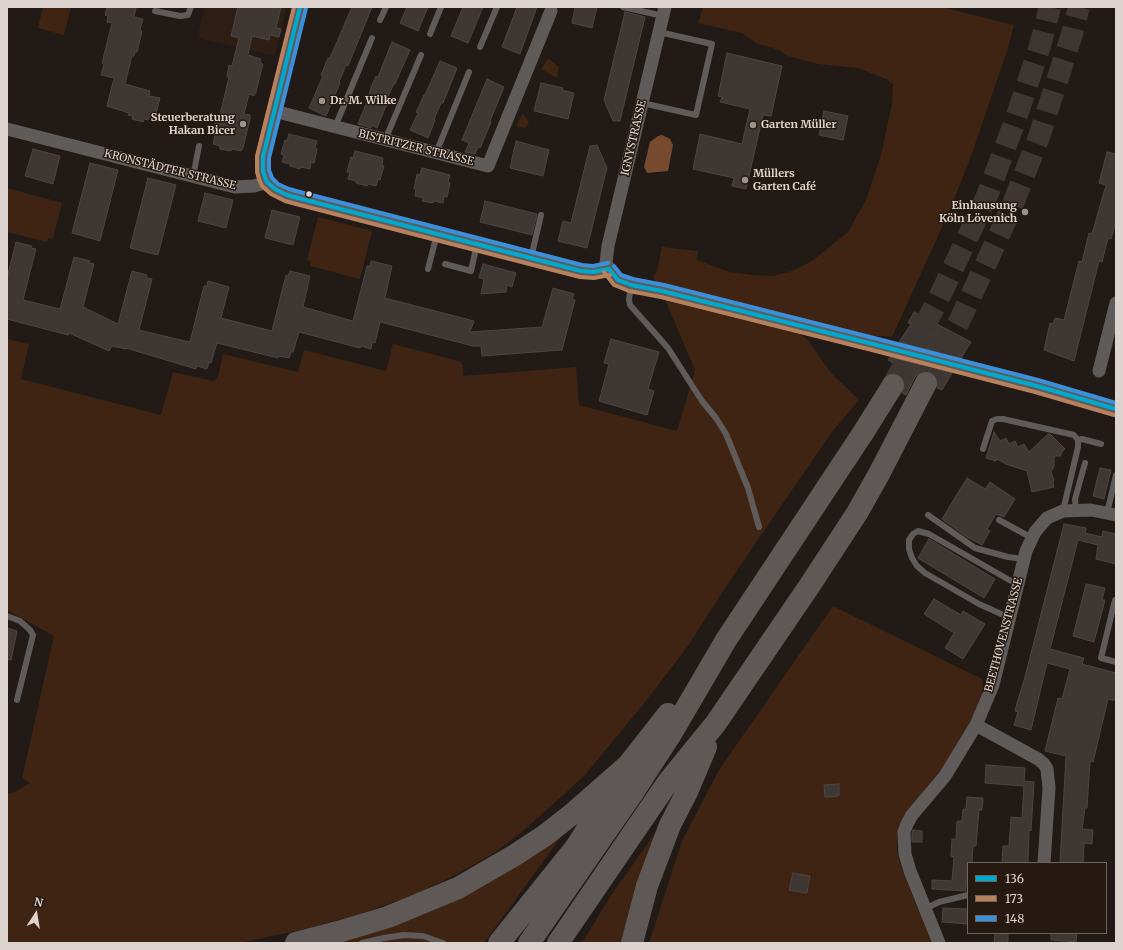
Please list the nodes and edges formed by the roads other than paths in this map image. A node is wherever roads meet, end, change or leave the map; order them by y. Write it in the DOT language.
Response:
graph roads {
  1 [pos="191,7"];
  2 [pos="300,7"];
  3 [pos="386,7"];
  4 [pos="441,7"];
  5 [pos="497,7"];
  6 [pos="623,7"];
  7 [pos="551,8"];
  8 [pos="155,11"];
  9 [pos="664,11"];
  10 [pos="380,20"];
  11 [pos="659,32"];
  12 [pos="430,34"];
  13 [pos="372,38"];
  14 [pos="480,47"];
  15 [pos="420,55"];
  16 [pos="469,72"];
  17 [pos="642,103"];
  18 [pos="274,111"];
  19 [pos="335,127"];
  20 [pos="7,128"];
  21 [pos="385,140"];
  22 [pos="199,146"];
  23 [pos="436,153"];
  24 [pos="193,177"];
  25 [pos="267,182"];
  26 [pos="541,215"];
  27 [pos="437,234"];
  28 [pos="477,244"];
  29 [pos="531,258"];
  30 [pos="445,264"];
  31 [pos="428,269"];
  32 [pos="609,269"];
  33 [pos="631,285"];
  34 [pos="1116,303"];
  35 [pos="1113,329"];
  36 [pos="1099,371"];
  37 [pos="926,383"];
  38 [pos="893,385"];
  39 [pos="1116,408"];
  40 [pos="1078,440"];
  41 [pos="1101,444"];
  42 [pos="982,449"];
  43 [pos="1085,463"];
  44 [pos="1116,475"];
  45 [pos="1070,511"];
  46 [pos="1112,514"];
  47 [pos="928,515"];
  48 [pos="999,520"];
  49 [pos="759,527"];
  50 [pos="1032,538"];
  51 [pos="1024,559"];
  52 [pos="1018,585"];
  53 [pos="1115,600"];
  54 [pos="7,616"];
  55 [pos="1010,618"];
  56 [pos="726,640"];
  57 [pos="1116,662"];
  58 [pos="17,700"];
  59 [pos="716,723"];
  60 [pos="976,725"];
  61 [pos="628,766"];
  62 [pos="1044,862"];
  63 [pos="967,895"];
  64 [pos="925,908"];
  65 [pos="296,943"];
  66 [pos="362,943"];
  67 [pos="443,943"];
  68 [pos="499,943"];
  69 [pos="529,943"];
  70 [pos="558,943"];
  71 [pos="632,943"];
  72 [pos="939,943"];
  1 -- 8 [label="lane"];
  2 -- 18 [label="street"];
  3 -- 10 [label="lane"];
  4 -- 12 [label="lane"];
  5 -- 14 [label="lane"];
  6 -- 9 [label="lane"];
  7 -- 23 [label="street, BISTRITZER STRASSE"];
  9 -- 11 [label="street, IGNYSTRASSE"];
  11 -- 17 [label="street, IGNYSTRASSE"];
  11 -- 17 [label="lane"];
  13 -- 19 [label="lane"];
  15 -- 21 [label="lane"];
  16 -- 23 [label="lane"];
  17 -- 32 [label="street, IGNYSTRASSE"];
  18 -- 19 [label="street, BISTRITZER STRASSE"];
  18 -- 25 [label="street"];
  19 -- 21 [label="street, BISTRITZER STRASSE"];
  20 -- 24 [label="street, KRONSTÄDTER STRASSE"];
  21 -- 23 [label="street, BISTRITZER STRASSE"];
  22 -- 24 [label="lane"];
  24 -- 25 [label="street, KRONSTÄDTER STRASSE"];
  25 -- 27 [label="street"];
  26 -- 29 [label="lane"];
  27 -- 28 [label="street"];
  27 -- 31 [label="lane"];
  28 -- 29 [label="street"];
  28 -- 30 [label="lane"];
  29 -- 32 [label="street"];
  32 -- 33 [label="street"];
  33 -- 39 [label="street"];
  33 -- 49 [label="lane"];
  34 -- 35 [label="street"];
  35 -- 36 [label="street"];
  37 -- 59 [label="highway"];
  38 -- 56 [label="highway"];
  40 -- 41 [label="lane"];
  40 -- 42 [label="lane"];
  40 -- 45 [label="lane"];
  43 -- 45 [label="lane"];
  44 -- 46 [label="lane"];
  45 -- 46 [label="street, BEETHOVENSTRASSE"];
  45 -- 50 [label="street, BEETHOVENSTRASSE"];
  47 -- 51 [label="lane"];
  48 -- 50 [label="lane"];
  50 -- 51 [label="street, BEETHOVENSTRASSE"];
  51 -- 52 [label="street, BEETHOVENSTRASSE"];
  52 -- 55 [label="street, BEETHOVENSTRASSE"];
  52 -- 55 [label="lane"];
  53 -- 57 [label="lane"];
  54 -- 58 [label="lane"];
  55 -- 60 [label="street, BEETHOVENSTRASSE"];
  56 -- 61 [label="highway"];
  56 -- 69 [label="highway"];
  59 -- 70 [label="highway"];
  59 -- 71 [label="highway"];
  60 -- 62 [label="street"];
  60 -- 64 [label="street, BEETHOVENSTRASSE"];
  61 -- 65 [label="highway"];
  61 -- 68 [label="highway"];
  63 -- 64 [label="lane"];
  64 -- 72 [label="street, BEETHOVENSTRASSE"];
  66 -- 67 [label="lane"];
}
